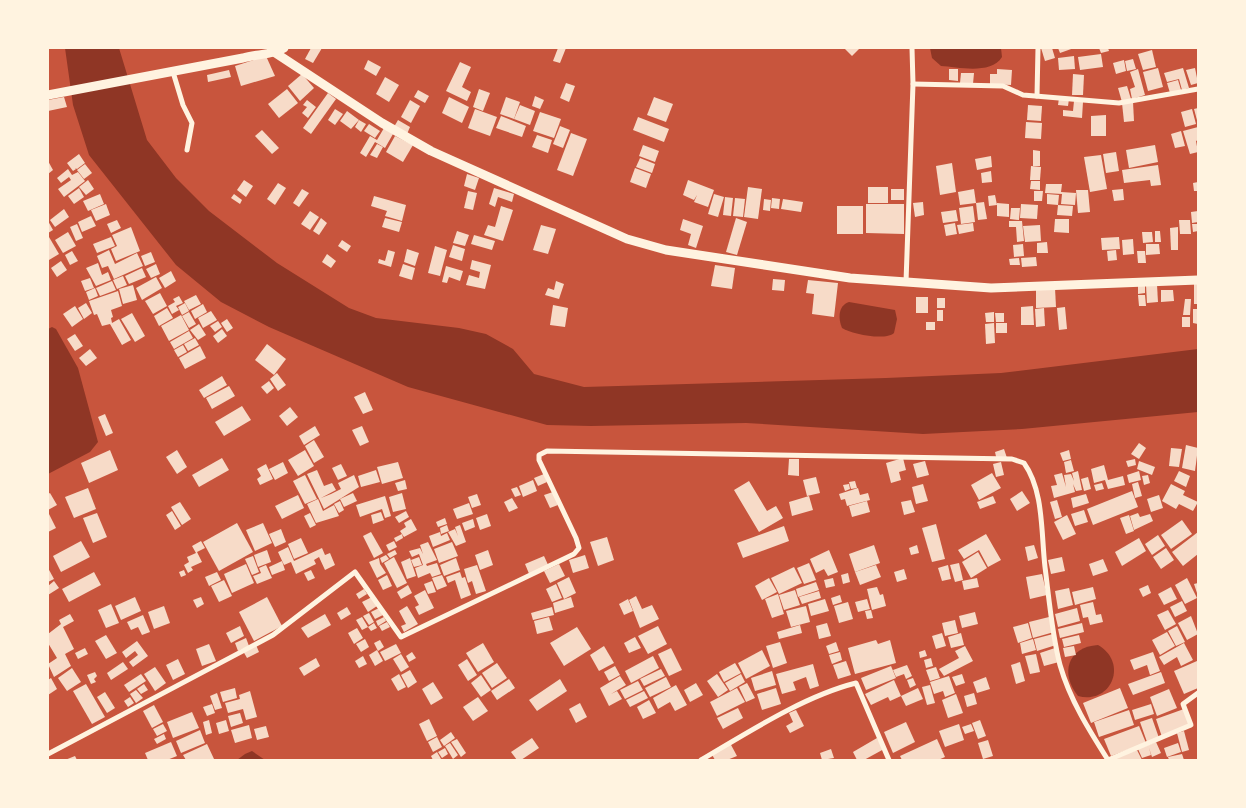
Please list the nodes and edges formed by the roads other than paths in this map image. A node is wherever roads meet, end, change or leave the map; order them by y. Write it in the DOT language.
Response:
graph roads {
  1 [pos="284,48"];
  2 [pos="912,48"];
  3 [pos="1038,48"];
  4 [pos="274,52"];
  5 [pos="169,72"];
  6 [pos="913,84"];
  7 [pos="1198,89"];
  8 [pos="49,94"];
  9 [pos="1037,96"];
  10 [pos="188,150"];
  11 [pos="1198,280"];
  12 [pos="906,282"];
  13 [pos="1198,693"];
  14 [pos="48,754"];
  15 [pos="701,760"];
  16 [pos="889,760"];
  17 [pos="1108,760"];
  1 -- 4 [label="street"];
  2 -- 6 [label="street"];
  3 -- 9 [label="street"];
  4 -- 5 [label="street"];
  4 -- 12 [label="street"];
  5 -- 8 [label="street"];
  5 -- 10 [label="street"];
  6 -- 9 [label="street"];
  6 -- 12 [label="street"];
  7 -- 9 [label="street"];
  11 -- 12 [label="street"];
  13 -- 17 [label="street"];
  14 -- 17 [label="street"];
  15 -- 16 [label="street"];
}
